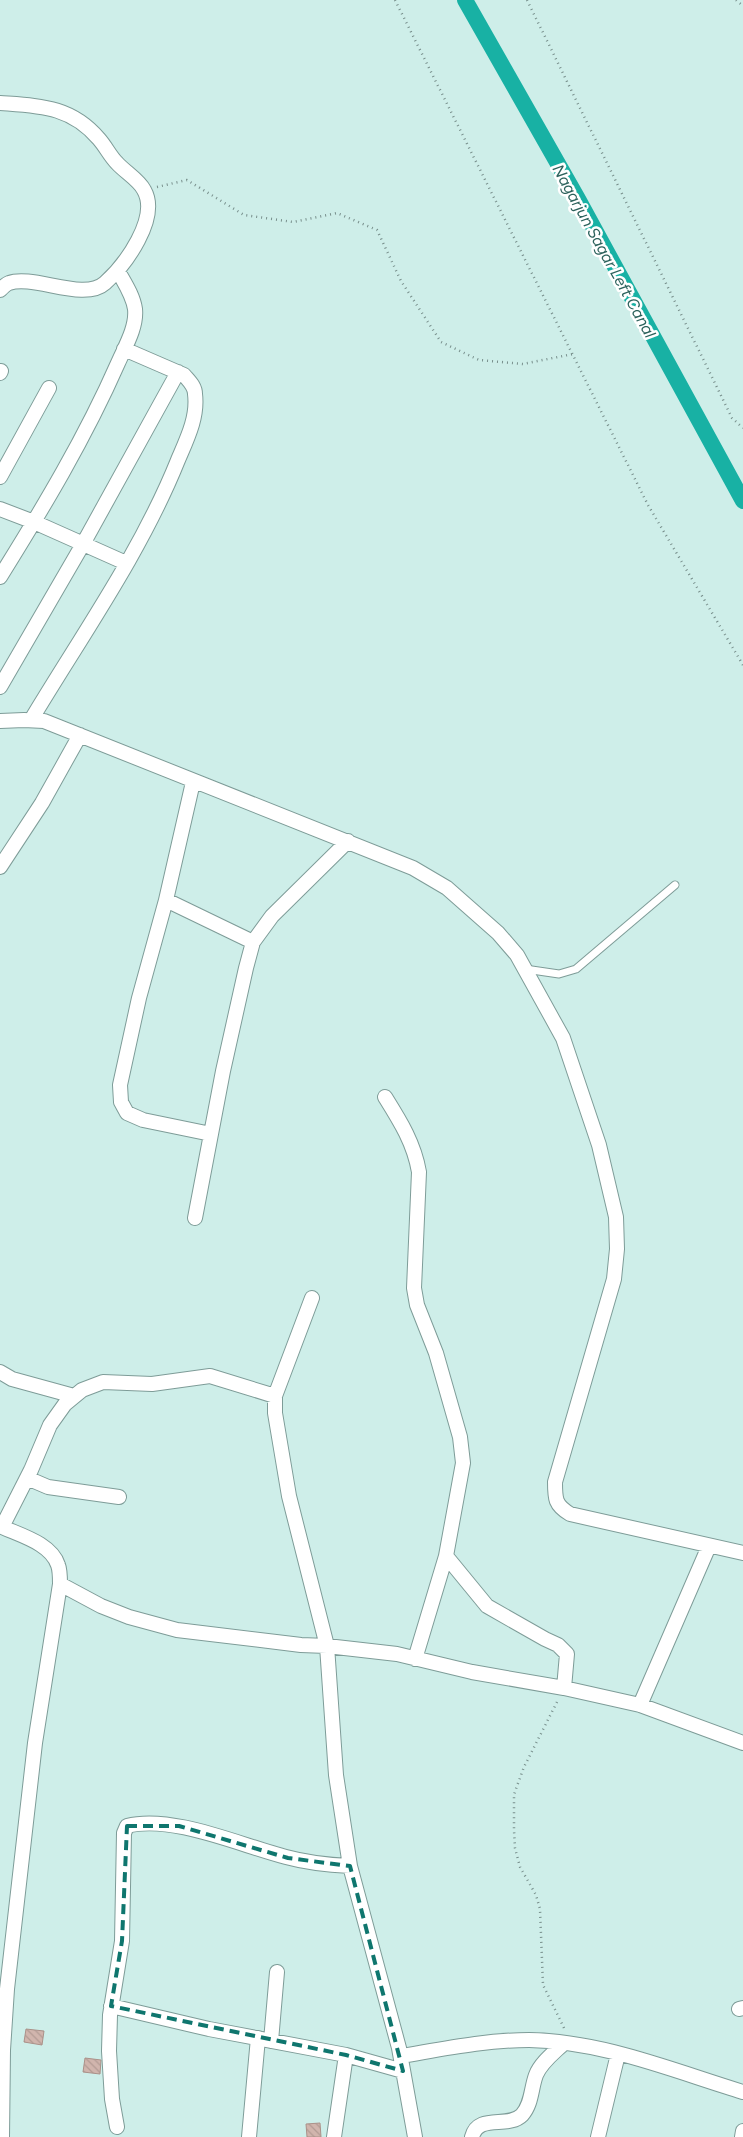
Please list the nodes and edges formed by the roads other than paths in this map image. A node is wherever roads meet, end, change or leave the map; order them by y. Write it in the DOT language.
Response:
graph roads {
  1 [pos="0,103"];
  2 [pos="118,271"];
  3 [pos="0,290"];
  4 [pos="124,349"];
  5 [pos="178,372"];
  6 [pos="49,388"];
  7 [pos="0,477"];
  8 [pos="0,509"];
  9 [pos="34,522"];
  10 [pos="83,544"];
  11 [pos="126,563"];
  12 [pos="0,577"];
  13 [pos="0,687"];
  14 [pos="31,720"];
  15 [pos="0,721"];
  16 [pos="80,735"];
  17 [pos="193,782"];
  18 [pos="348,841"];
  19 [pos="0,867"];
  20 [pos="675,885"];
  21 [pos="166,900"];
  22 [pos="254,942"];
  23 [pos="524,969"];
  24 [pos="384,1097"];
  25 [pos="211,1134"];
  26 [pos="195,1218"];
  27 [pos="312,1298"];
  28 [pos="0,1372"];
  29 [pos="74,1396"];
  30 [pos="275,1396"];
  31 [pos="27,1478"];
  32 [pos="119,1497"];
  33 [pos="1,1527"];
  34 [pos="709,1546"];
  35 [pos="743,1553"];
  36 [pos="446,1556"];
  37 [pos="60,1584"];
  38 [pos="327,1646"];
  39 [pos="415,1659"];
  40 [pos="564,1688"];
  41 [pos="640,1705"];
  42 [pos="743,1743"];
  43 [pos="350,1866"];
  44 [pos="277,1972"];
  45 [pos="111,2006"];
  46 [pos="265,2040"];
  47 [pos="567,2043"];
  48 [pos="346,2054"];
  49 [pos="618,2054"];
  50 [pos="401,2056"];
  51 [pos="403,2071"];
  52 [pos="743,2092"];
  53 [pos="117,2128"];
  54 [pos="743,2131"];
  55 [pos="2,2137"];
  56 [pos="249,2137"];
  57 [pos="334,2137"];
  58 [pos="415,2137"];
  59 [pos="472,2137"];
  60 [pos="598,2137"];
  61 [pos="742,2137"];
  1 -- 2 [label="street"];
  2 -- 3 [label="street"];
  2 -- 4 [label="street"];
  4 -- 5 [label="street"];
  4 -- 9 [label="street"];
  5 -- 10 [label="street"];
  5 -- 11 [label="street"];
  6 -- 7 [label="street"];
  8 -- 9 [label="street"];
  9 -- 10 [label="street"];
  9 -- 12 [label="street"];
  10 -- 11 [label="street"];
  10 -- 13 [label="street"];
  11 -- 14 [label="street"];
  14 -- 15 [label="street"];
  14 -- 16 [label="street"];
  16 -- 17 [label="street"];
  16 -- 19 [label="street"];
  17 -- 18 [label="street"];
  17 -- 21 [label="street"];
  18 -- 22 [label="street"];
  18 -- 23 [label="street"];
  20 -- 23 [label="lane"];
  21 -- 22 [label="street"];
  21 -- 25 [label="street"];
  22 -- 25 [label="street"];
  23 -- 34 [label="street"];
  24 -- 36 [label="street"];
  25 -- 26 [label="street"];
  27 -- 30 [label="street"];
  28 -- 29 [label="street"];
  29 -- 30 [label="street"];
  29 -- 31 [label="street"];
  30 -- 38 [label="street"];
  31 -- 32 [label="street"];
  31 -- 33 [label="street"];
  33 -- 37 [label="street"];
  34 -- 35 [label="street"];
  34 -- 41 [label="street"];
  36 -- 39 [label="street"];
  36 -- 40 [label="street"];
  37 -- 38 [label="street"];
  37 -- 55 [label="street"];
  38 -- 39 [label="street"];
  38 -- 43 [label="street"];
  39 -- 40 [label="street"];
  40 -- 41 [label="street"];
  41 -- 42 [label="street"];
  43 -- 45 [label="street"];
  43 -- 50 [label="street"];
  44 -- 46 [label="street"];
  45 -- 46 [label="street"];
  45 -- 53 [label="street"];
  46 -- 48 [label="street"];
  46 -- 56 [label="street"];
  47 -- 49 [label="street"];
  47 -- 50 [label="street"];
  47 -- 59 [label="street"];
  48 -- 51 [label="street"];
  48 -- 57 [label="street"];
  49 -- 52 [label="street"];
  49 -- 60 [label="street"];
  50 -- 51 [label="street"];
  51 -- 58 [label="street"];
  54 -- 61 [label="street"];
}
